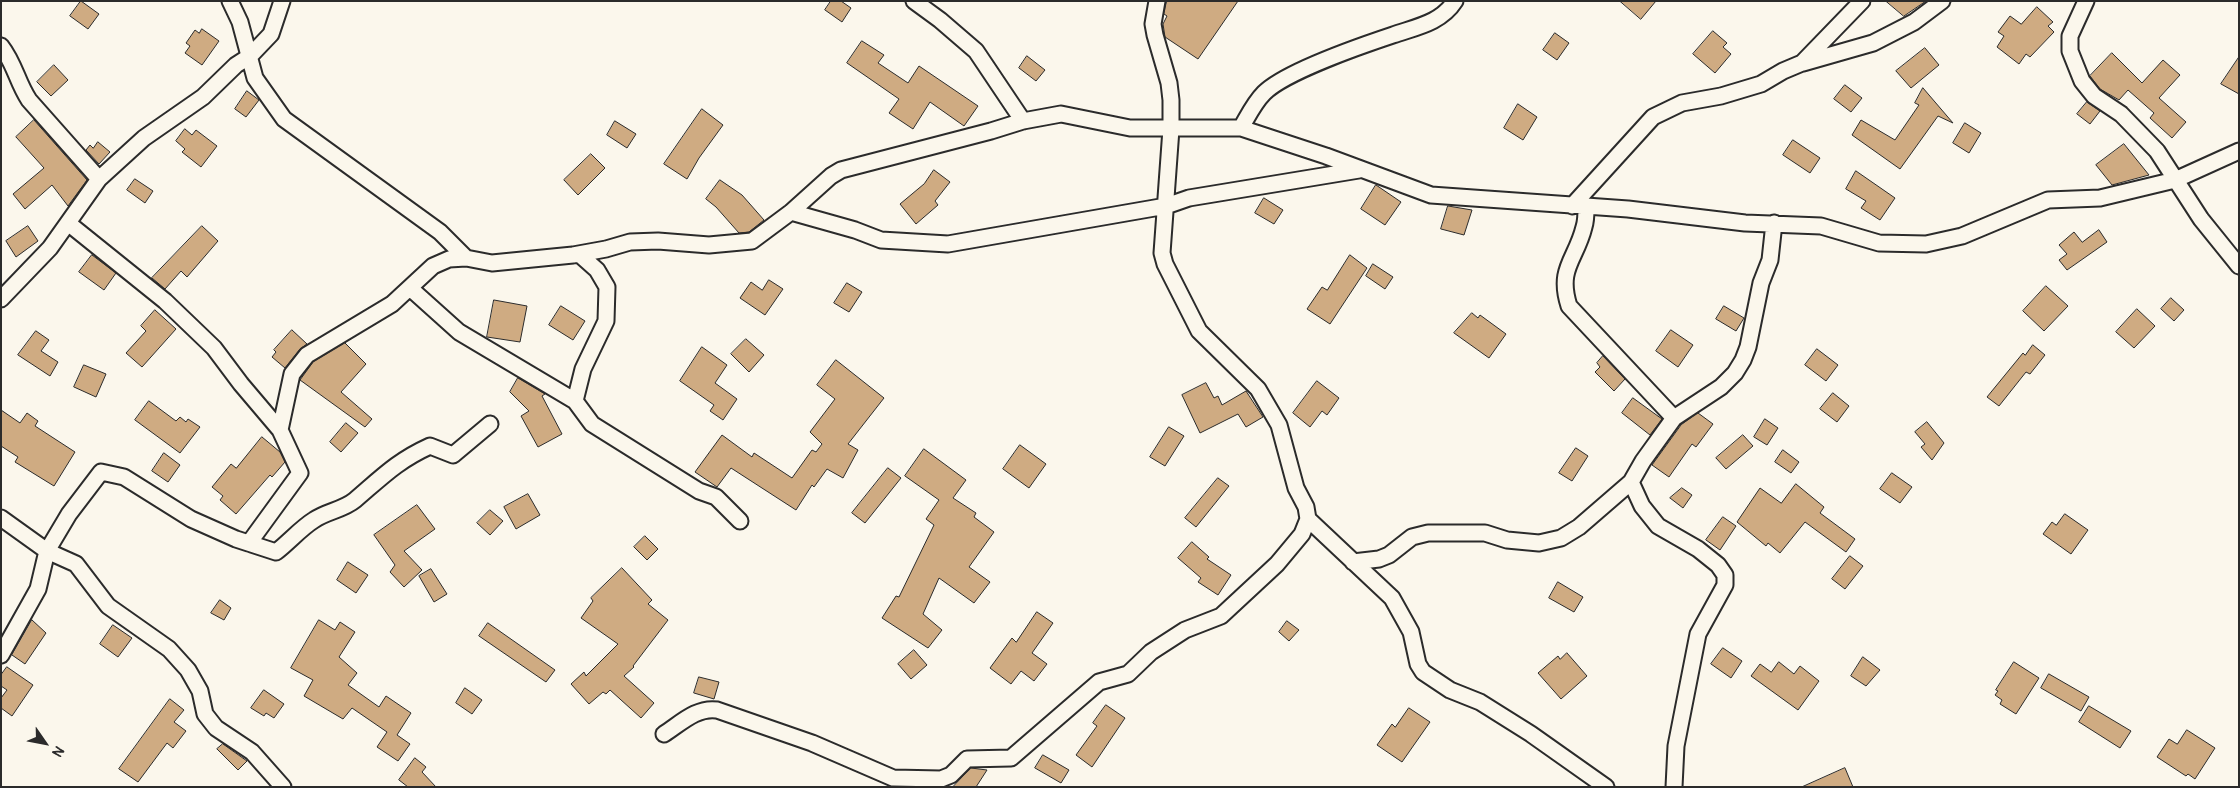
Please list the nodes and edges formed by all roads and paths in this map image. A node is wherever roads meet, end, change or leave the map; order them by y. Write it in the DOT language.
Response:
graph roads {
  1 [pos="230,1"];
  2 [pos="282,1"];
  3 [pos="914,1"];
  4 [pos="1157,1"];
  5 [pos="1456,1"];
  6 [pos="1862,1"];
  7 [pos="1942,1"];
  8 [pos="2086,1"];
  9 [pos="1,46"];
  10 [pos="250,56"];
  11 [pos="1802,63"];
  12 [pos="1023,121"];
  13 [pos="1241,128"];
  14 [pos="1171,129"];
  15 [pos="2239,151"];
  16 [pos="1360,170"];
  17 [pos="100,179"];
  18 [pos="2175,180"];
  19 [pos="1166,206"];
  20 [pos="1579,207"];
  21 [pos="791,212"];
  22 [pos="68,223"];
  23 [pos="1774,223"];
  24 [pos="579,254"];
  25 [pos="466,258"];
  26 [pos="2239,266"];
  27 [pos="410,288"];
  28 [pos="1,299"];
  29 [pos="574,401"];
  30 [pos="1674,418"];
  31 [pos="490,424"];
  32 [pos="280,430"];
  33 [pos="1631,482"];
  34 [pos="1,518"];
  35 [pos="1308,519"];
  36 [pos="740,521"];
  37 [pos="249,543"];
  38 [pos="48,551"];
  39 [pos="1353,562"];
  40 [pos="1,655"];
  41 [pos="664,734"];
  42 [pos="283,787"];
  43 [pos="1606,787"];
  44 [pos="1674,787"];
  1 -- 10 [label="street"];
  2 -- 10 [label="street"];
  3 -- 12 [label="street"];
  4 -- 14 [label="street"];
  5 -- 13 [label="street"];
  6 -- 11 [label="street"];
  7 -- 11 [label="street"];
  8 -- 18 [label="street"];
  9 -- 17 [label="street"];
  10 -- 17 [label="street"];
  10 -- 25 [label="street"];
  11 -- 20 [label="street"];
  12 -- 14 [label="street"];
  12 -- 21 [label="street"];
  13 -- 14 [label="street"];
  13 -- 16 [label="street"];
  14 -- 19 [label="street"];
  15 -- 18 [label="street"];
  16 -- 19 [label="street"];
  16 -- 20 [label="street"];
  17 -- 22 [label="street"];
  18 -- 23 [label="street"];
  18 -- 26 [label="street"];
  19 -- 21 [label="street"];
  19 -- 35 [label="street"];
  20 -- 23 [label="street"];
  20 -- 30 [label="street"];
  21 -- 24 [label="street"];
  22 -- 28 [label="street"];
  22 -- 32 [label="street"];
  23 -- 30 [label="street"];
  24 -- 25 [label="street"];
  24 -- 29 [label="street"];
  25 -- 27 [label="street"];
  27 -- 29 [label="street"];
  27 -- 32 [label="street"];
  29 -- 36 [label="street"];
  30 -- 33 [label="street"];
  31 -- 37 [label="street"];
  32 -- 37 [label="street"];
  33 -- 39 [label="street"];
  33 -- 44 [label="street"];
  34 -- 38 [label="street"];
  35 -- 39 [label="street"];
  35 -- 41 [label="street"];
  37 -- 38 [label="street"];
  38 -- 40 [label="street"];
  38 -- 42 [label="street"];
  39 -- 43 [label="street"];
}
